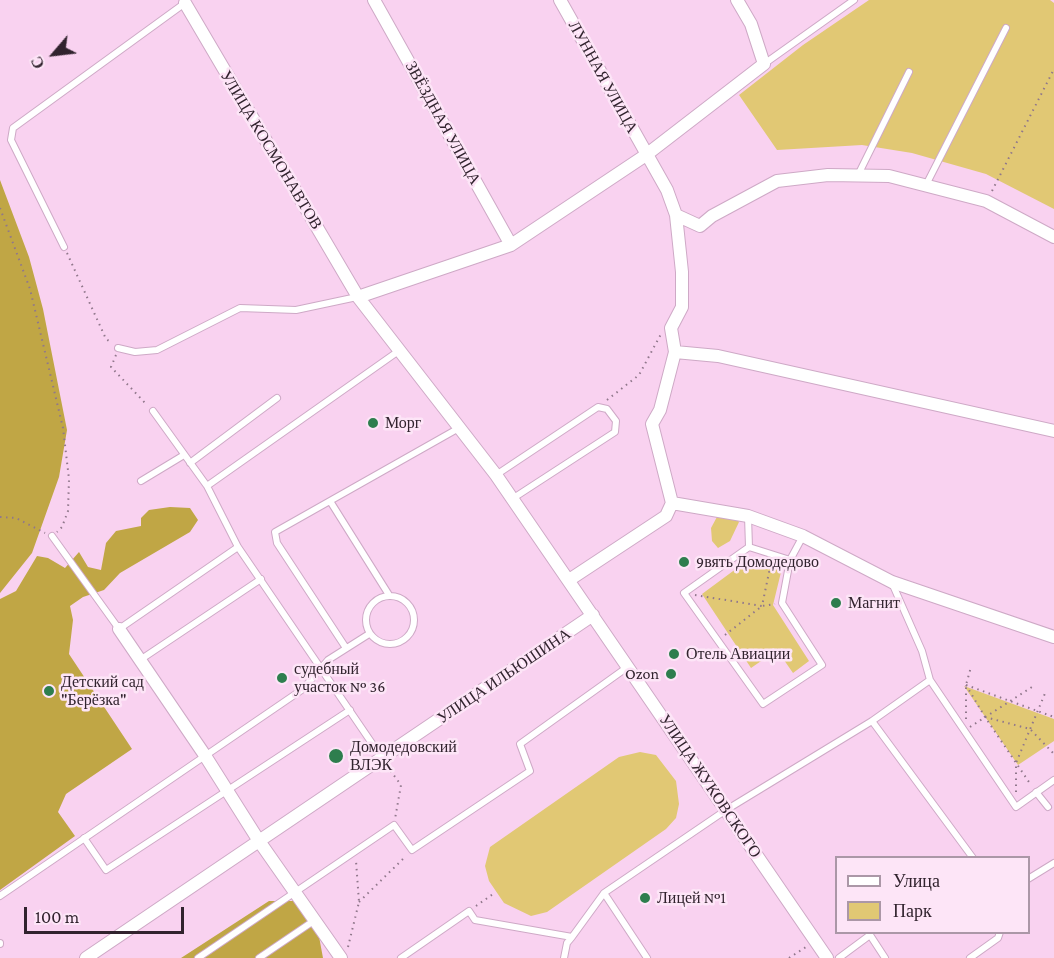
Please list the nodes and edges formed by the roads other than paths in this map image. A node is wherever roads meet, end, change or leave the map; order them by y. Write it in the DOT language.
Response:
graph roads {
  1 [pos="374,0"];
  2 [pos="560,0"];
  3 [pos="737,0"];
  4 [pos="854,0"];
  5 [pos="185,3"];
  6 [pos="1006,28"];
  7 [pos="764,64"];
  8 [pos="909,72"];
  9 [pos="646,155"];
  10 [pos="858,175"];
  11 [pos="926,185"];
  12 [pos="676,215"];
  13 [pos="1053,233"];
  14 [pos="511,245"];
  15 [pos="64,247"];
  16 [pos="358,297"];
  17 [pos="118,348"];
  18 [pos="400,351"];
  19 [pos="675,352"];
  20 [pos="277,398"];
  21 [pos="153,411"];
  22 [pos="460,427"];
  23 [pos="1054,431"];
  24 [pos="184,455"];
  25 [pos="190,463"];
  26 [pos="496,475"];
  27 [pos="141,481"];
  28 [pos="207,486"];
  29 [pos="512,499"];
  30 [pos="330,501"];
  31 [pos="672,503"];
  32 [pos="748,516"];
  33 [pos="52,536"];
  34 [pos="803,536"];
  35 [pos="238,547"];
  36 [pos="748,547"];
  37 [pos="790,560"];
  38 [pos="261,579"];
  39 [pos="569,580"];
  40 [pos="892,582"];
  41 [pos="389,596"];
  42 [pos="593,615"];
  43 [pos="119,629"];
  44 [pos="369,634"];
  45 [pos="1054,637"];
  46 [pos="346,648"];
  47 [pos="140,660"];
  48 [pos="629,666"];
  49 [pos="321,668"];
  50 [pos="930,680"];
  51 [pos="350,710"];
  52 [pos="872,721"];
  53 [pos="204,754"];
  54 [pos="382,758"];
  55 [pos="1054,780"];
  56 [pos="228,791"];
  57 [pos="1036,792"];
  58 [pos="1048,807"];
  59 [pos="726,810"];
  60 [pos="84,838"];
  61 [pos="259,841"];
  62 [pos="972,856"];
  63 [pos="1054,862"];
  64 [pos="1030,878"];
  65 [pos="296,892"];
  66 [pos="604,893"];
  67 [pos="0,896"];
  68 [pos="315,920"];
  69 [pos="872,934"];
  70 [pos="1000,934"];
  71 [pos="572,937"];
  72 [pos="86,958"];
  73 [pos="198,958"];
  74 [pos="259,958"];
  75 [pos="341,958"];
  76 [pos="401,958"];
  77 [pos="564,958"];
  78 [pos="647,958"];
  79 [pos="827,958"];
  80 [pos="839,958"];
  81 [pos="885,958"];
  82 [pos="970,958"];
  1 -- 14 [label="street, ЗВЁЗДНАЯ УЛИЦА"];
  2 -- 9 [label="street, ЛУННАЯ УЛИЦА"];
  3 -- 7 [label="street"];
  4 -- 7 [label="lane"];
  5 -- 15 [label="lane"];
  5 -- 16 [label="street, УЛИЦА КОСМОНАВТОВ"];
  6 -- 11 [label="lane"];
  7 -- 9 [label="street"];
  8 -- 10 [label="lane"];
  9 -- 12 [label="street, ЛУННАЯ УЛИЦА"];
  9 -- 14 [label="street"];
  10 -- 11 [label="street"];
  10 -- 12 [label="street"];
  11 -- 13 [label="street"];
  12 -- 19 [label="street, ЛУННАЯ УЛИЦА"];
  14 -- 16 [label="street"];
  16 -- 17 [label="lane"];
  16 -- 18 [label="street"];
  18 -- 22 [label="street"];
  18 -- 28 [label="lane"];
  19 -- 23 [label="street"];
  19 -- 31 [label="street"];
  20 -- 25 [label="lane"];
  21 -- 24 [label="lane"];
  22 -- 26 [label="street"];
  22 -- 30 [label="lane"];
  24 -- 25 [label="lane"];
  24 -- 27 [label="lane"];
  25 -- 28 [label="lane"];
  26 -- 29 [label="street"];
  26 -- 29 [label="lane"];
  28 -- 35 [label="lane"];
  29 -- 39 [label="street"];
  30 -- 41 [label="lane"];
  30 -- 46 [label="lane"];
  31 -- 32 [label="street"];
  31 -- 39 [label="street"];
  32 -- 34 [label="street"];
  32 -- 36 [label="lane"];
  33 -- 43 [label="lane"];
  34 -- 37 [label="lane"];
  34 -- 40 [label="street"];
  35 -- 38 [label="lane"];
  35 -- 43 [label="lane"];
  36 -- 37 [label="lane"];
  36 -- 37 [label="lane"];
  38 -- 47 [label="lane"];
  38 -- 49 [label="lane"];
  39 -- 42 [label="street"];
  40 -- 45 [label="street"];
  40 -- 50 [label="lane"];
  41 -- 44 [label="lane"];
  41 -- 44 [label="lane"];
  42 -- 48 [label="street, УЛИЦА ЖУКОВСКОГО"];
  42 -- 54 [label="street, УЛИЦА ИЛЬЮШИНА"];
  43 -- 47 [label="street"];
  44 -- 46 [label="lane"];
  46 -- 49 [label="lane"];
  47 -- 53 [label="street"];
  48 -- 59 [label="street, УЛИЦА ЖУКОВСКОГО"];
  48 -- 65 [label="lane"];
  49 -- 51 [label="lane"];
  49 -- 53 [label="lane"];
  50 -- 52 [label="lane"];
  50 -- 57 [label="lane"];
  51 -- 54 [label="lane"];
  51 -- 56 [label="lane"];
  52 -- 59 [label="lane"];
  52 -- 62 [label="lane"];
  53 -- 56 [label="street"];
  53 -- 60 [label="lane"];
  54 -- 61 [label="street, УЛИЦА ИЛЬЮШИНА"];
  55 -- 57 [label="lane"];
  56 -- 60 [label="lane"];
  56 -- 61 [label="street"];
  57 -- 58 [label="lane"];
  59 -- 66 [label="lane"];
  59 -- 79 [label="street, УЛИЦА ЖУКОВСКОГО"];
  60 -- 67 [label="lane"];
  61 -- 65 [label="street"];
  61 -- 72 [label="street, УЛИЦА ИЛЬЮШИНА"];
  63 -- 64 [label="lane"];
  65 -- 68 [label="street"];
  65 -- 73 [label="lane"];
  66 -- 71 [label="lane"];
  66 -- 78 [label="lane"];
  68 -- 74 [label="lane"];
  68 -- 75 [label="street"];
  69 -- 80 [label="lane"];
  69 -- 81 [label="lane"];
  70 -- 82 [label="lane"];
  71 -- 76 [label="lane"];
  71 -- 77 [label="lane"];
}
